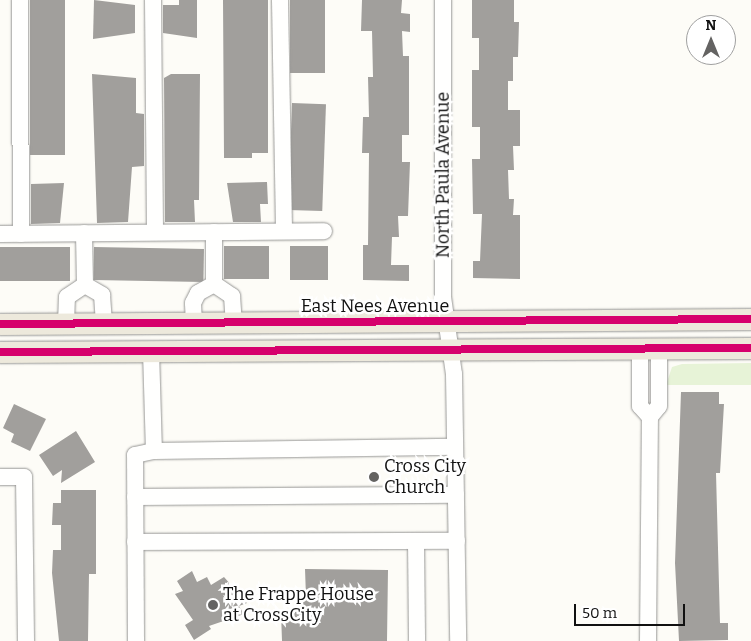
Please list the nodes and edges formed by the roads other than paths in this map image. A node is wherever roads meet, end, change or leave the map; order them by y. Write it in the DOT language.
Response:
graph roads {
  1 [pos="20,0"];
  2 [pos="153,0"];
  3 [pos="280,0"];
  4 [pos="443,0"];
  5 [pos="284,231"];
  6 [pos="324,231"];
  7 [pos="155,232"];
  8 [pos="214,232"];
  9 [pos="84,233"];
  10 [pos="0,234"];
  11 [pos="21,234"];
  12 [pos="214,284"];
  13 [pos="85,285"];
  14 [pos="751,319"];
  15 [pos="446,321"];
  16 [pos="104,323"];
  17 [pos="194,323"];
  18 [pos="234,323"];
  19 [pos="0,324"];
  20 [pos="66,324"];
  21 [pos="0,338"];
  22 [pos="751,348"];
  23 [pos="650,349"];
  24 [pos="450,350"];
  25 [pos="151,351"];
  26 [pos="0,352"];
  27 [pos="455,446"];
  28 [pos="154,451"];
  29 [pos="0,477"];
  30 [pos="456,495"];
  31 [pos="135,497"];
  32 [pos="416,541"];
  33 [pos="457,541"];
  34 [pos="135,542"];
  35 [pos="26,641"];
  36 [pos="136,641"];
  37 [pos="417,641"];
  38 [pos="458,641"];
  39 [pos="648,641"];
  1 -- 11 [label="street"];
  2 -- 7 [label="street"];
  3 -- 5 [label="street"];
  4 -- 15 [label="street, North Paula Avenue"];
  5 -- 6 [label="street"];
  5 -- 8 [label="street"];
  7 -- 8 [label="street"];
  7 -- 9 [label="street"];
  8 -- 12 [label="street"];
  9 -- 11 [label="street"];
  9 -- 13 [label="street"];
  10 -- 11 [label="street"];
  12 -- 17 [label="street"];
  12 -- 18 [label="street"];
  13 -- 16 [label="street"];
  13 -- 20 [label="street"];
  14 -- 15 [label="main road, East Nees Avenue"];
  15 -- 18 [label="main road, East Nees Avenue"];
  15 -- 24 [label="street, North Paula Avenue"];
  16 -- 17 [label="main road, East Nees Avenue"];
  16 -- 20 [label="main road, East Nees Avenue"];
  17 -- 18 [label="main road, East Nees Avenue"];
  19 -- 20 [label="main road, East Nees Avenue"];
  20 -- 21 [label="main road"];
  22 -- 23 [label="main road"];
  23 -- 24 [label="main road"];
  23 -- 39 [label="street"];
  24 -- 25 [label="main road"];
  24 -- 27 [label="street, North Paula Avenue"];
  25 -- 26 [label="main road"];
  25 -- 28 [label="street"];
  27 -- 28 [label="street"];
  27 -- 30 [label="street, North Paula Avenue"];
  28 -- 31 [label="street"];
  29 -- 35 [label="street"];
  30 -- 31 [label="street"];
  30 -- 33 [label="street, North Paula Avenue"];
  31 -- 34 [label="street"];
  32 -- 33 [label="street"];
  32 -- 34 [label="street"];
  32 -- 37 [label="street"];
  33 -- 38 [label="street, North Paula Avenue"];
  34 -- 36 [label="street"];
}
